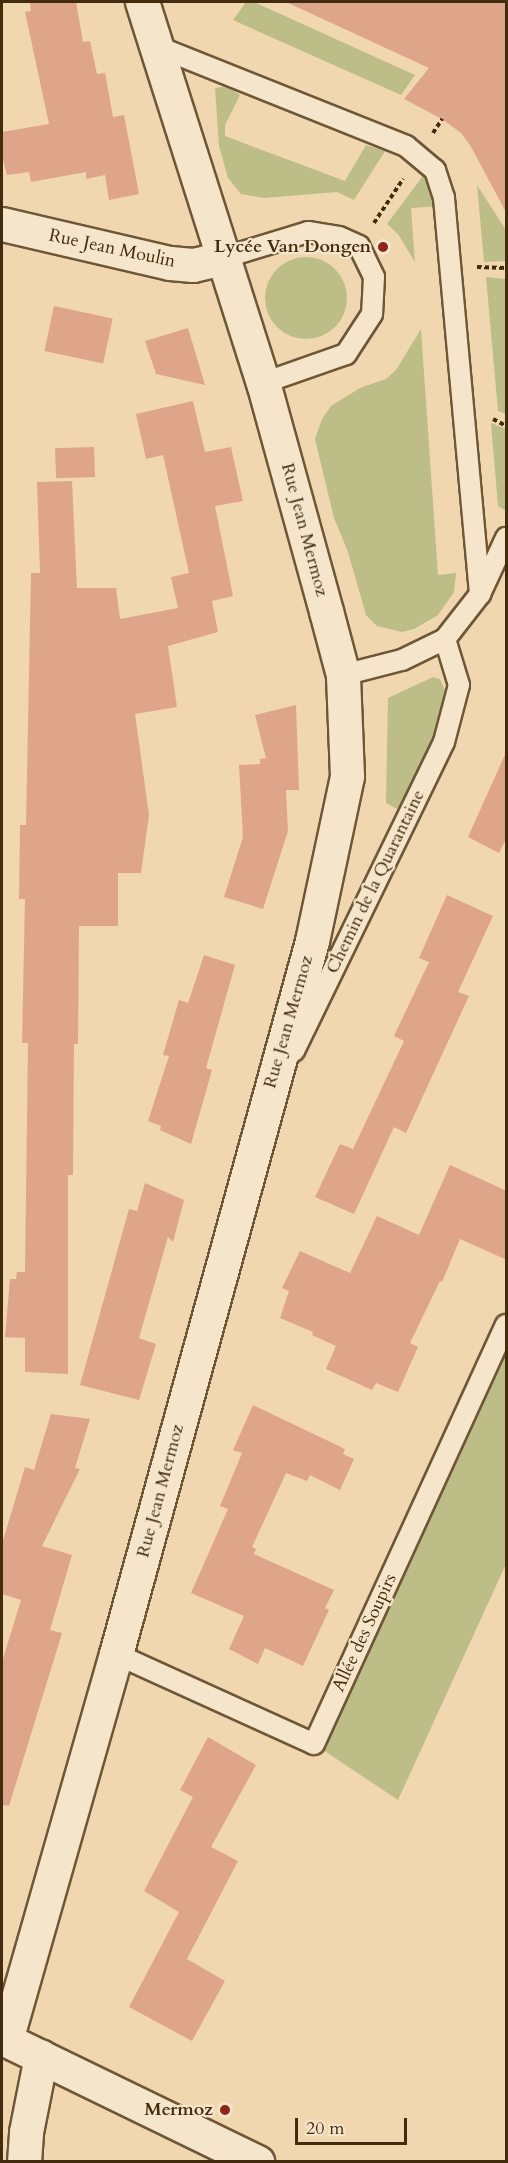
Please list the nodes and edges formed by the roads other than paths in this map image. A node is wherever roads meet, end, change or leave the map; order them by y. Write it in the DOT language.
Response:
graph roads {
  1 [pos="142,2"];
  2 [pos="156,46"];
  3 [pos="2,224"];
  4 [pos="223,258"];
  5 [pos="263,383"];
  6 [pos="507,538"];
  7 [pos="480,594"];
  8 [pos="445,639"];
  9 [pos="343,675"];
  10 [pos="261,1118"];
  11 [pos="507,1325"];
  12 [pos="116,1654"];
  13 [pos="4,2039"];
  14 [pos="41,2056"];
  15 [pos="24,2162"];
  16 [pos="257,2162"];
  1 -- 2 [label="street, Rue Jean Mermoz"];
  2 -- 4 [label="street, Rue Jean Mermoz"];
  2 -- 7 [label="lane"];
  3 -- 4 [label="street, Rue Jean Moulin"];
  4 -- 5 [label="street, Rue Jean Mermoz"];
  4 -- 5 [label="lane"];
  5 -- 9 [label="street, Rue Jean Mermoz"];
  6 -- 7 [label="lane"];
  7 -- 8 [label="lane"];
  8 -- 9 [label="lane"];
  8 -- 10 [label="lane, Chemin de la Quarantaine"];
  9 -- 10 [label="street, Rue Jean Mermoz"];
  10 -- 12 [label="street, Rue Jean Mermoz"];
  11 -- 12 [label="lane, Allée des Soupirs"];
  12 -- 13 [label="street, Rue Jean Mermoz"];
  13 -- 14 [label="street"];
  14 -- 15 [label="street"];
  14 -- 16 [label="street"];
}
